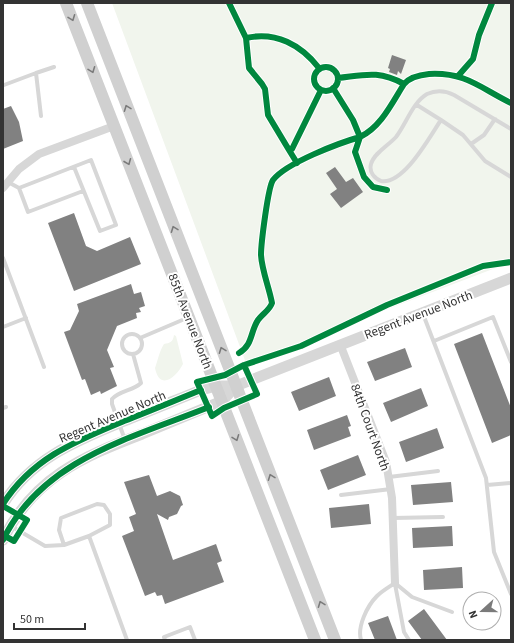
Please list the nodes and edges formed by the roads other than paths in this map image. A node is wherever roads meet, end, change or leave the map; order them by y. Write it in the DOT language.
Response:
graph roads {
  1 [pos="66,3"];
  2 [pos="87,3"];
  3 [pos="95,3"];
  4 [pos="94,20"];
  5 [pos="54,67"];
  6 [pos="36,73"];
  7 [pos="4,86"];
  8 [pos="417,105"];
  9 [pos="41,116"];
  10 [pos="495,119"];
  11 [pos="441,120"];
  12 [pos="114,126"];
  13 [pos="511,129"];
  14 [pos="471,144"];
  15 [pos="74,166"];
  16 [pos="511,177"];
  17 [pos="5,185"];
  18 [pos="19,188"];
  19 [pos="83,191"];
  20 [pos="3,258"];
  21 [pos="511,278"];
  22 [pos="423,312"];
  23 [pos="189,317"];
  24 [pos="26,318"];
  25 [pos="3,327"];
  26 [pos="140,338"];
  27 [pos="434,341"];
  28 [pos="340,344"];
  29 [pos="133,354"];
  30 [pos="511,362"];
  31 [pos="44,367"];
  32 [pos="216,386"];
  33 [pos="236,386"];
  34 [pos="222,401"];
  35 [pos="120,423"];
  36 [pos="126,440"];
  37 [pos="438,470"];
  38 [pos="390,477"];
  39 [pos="511,483"];
  40 [pos="487,485"];
  41 [pos="391,489"];
  42 [pos="341,495"];
  43 [pos="3,504"];
  44 [pos="443,517"];
  45 [pos="393,518"];
  46 [pos="7,524"];
  47 [pos="89,536"];
  48 [pos="3,540"];
  49 [pos="64,545"];
  50 [pos="395,583"];
  51 [pos="511,594"];
  52 [pos="452,612"];
  53 [pos="127,640"];
  54 [pos="165,640"];
  55 [pos="195,640"];
  56 [pos="315,640"];
  57 [pos="335,640"];
  58 [pos="361,640"];
  59 [pos="409,640"];
  1 -- 12 [label="main road, 85th Avenue North, one-way"];
  2 -- 4 [label="main road, 85th Avenue North"];
  3 -- 4 [label="main road"];
  33 -- 4 [label="main road, 85th Avenue North, one-way"];
  5 -- 6 [label="lane"];
  6 -- 7 [label="lane"];
  6 -- 9 [label="lane"];
  8 -- 10 [label="lane"];
  8 -- 11 [label="lane"];
  8 -- 11 [label="lane"];
  10 -- 13 [label="lane"];
  10 -- 14 [label="lane"];
  11 -- 14 [label="lane"];
  12 -- 17 [label="street"];
  12 -- 23 [label="main road, 85th Avenue North, one-way"];
  14 -- 16 [label="lane"];
  15 -- 18 [label="lane"];
  15 -- 19 [label="lane"];
  15 -- 19 [label="lane"];
  17 -- 18 [label="lane"];
  18 -- 19 [label="lane"];
  20 -- 24 [label="lane"];
  21 -- 22 [label="street, Regent Avenue North"];
  22 -- 27 [label="lane"];
  22 -- 28 [label="street, Regent Avenue North"];
  23 -- 26 [label="lane"];
  23 -- 32 [label="main road, 85th Avenue North"];
  24 -- 25 [label="lane"];
  24 -- 31 [label="lane"];
  26 -- 29 [label="lane"];
  26 -- 29 [label="lane"];
  27 -- 30 [label="lane"];
  27 -- 40 [label="lane"];
  28 -- 33 [label="street, Regent Avenue North"];
  28 -- 38 [label="street, 84th Court North"];
  29 -- 35 [label="lane"];
  32 -- 33 [label="street, Regent Avenue North"];
  32 -- 34 [label="main road, 85th Avenue North"];
  32 -- 35 [label="street, Regent Avenue North"];
  33 -- 34 [label="street, Regent Avenue North"];
  57 -- 33 [label="main road, 85th Avenue North, one-way"];
  34 -- 36 [label="street, Regent Avenue North"];
  34 -- 56 [label="main road, 85th Avenue North, one-way"];
  35 -- 36 [label="lane"];
  35 -- 43 [label="street, Regent Avenue North"];
  36 -- 46 [label="street, Regent Avenue North"];
  37 -- 38 [label="lane"];
  38 -- 41 [label="street, 84th Court North"];
  39 -- 40 [label="lane"];
  40 -- 51 [label="lane"];
  41 -- 42 [label="lane"];
  41 -- 45 [label="street, 84th Court North"];
  44 -- 45 [label="lane"];
  45 -- 50 [label="street, 84th Court North"];
  46 -- 48 [label="street, Regent Avenue North"];
  46 -- 49 [label="lane"];
  47 -- 49 [label="lane"];
  47 -- 49 [label="lane"];
  47 -- 53 [label="lane"];
  50 -- 52 [label="lane"];
  50 -- 58 [label="lane"];
  50 -- 59 [label="lane"];
  54 -- 55 [label="lane"];
}
